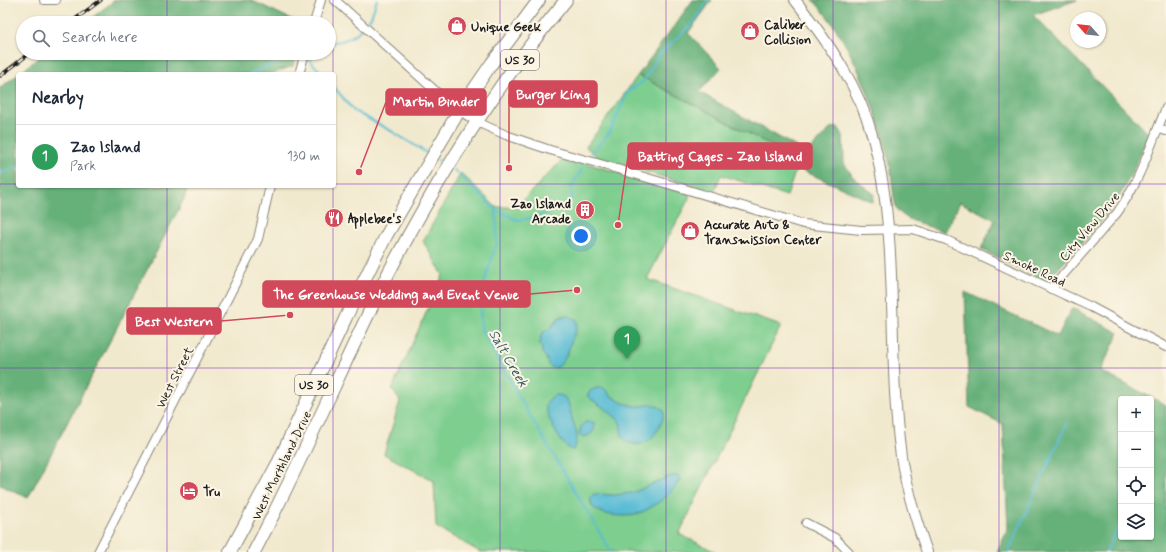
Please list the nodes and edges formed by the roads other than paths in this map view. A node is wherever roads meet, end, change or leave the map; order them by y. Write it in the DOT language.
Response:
graph roads {
  1 [pos="44,0"];
  2 [pos="55,0"];
  3 [pos="321,0"];
  4 [pos="335,0"];
  5 [pos="539,0"];
  6 [pos="566,0"];
  7 [pos="795,0"];
  8 [pos="316,16"];
  9 [pos="303,60"];
  10 [pos="300,72"];
  11 [pos="1166,108"];
  12 [pos="459,111"];
  13 [pos="477,122"];
  14 [pos="1158,128"];
  15 [pos="1166,131"];
  16 [pos="270,188"];
  17 [pos="888,229"];
  18 [pos="1051,289"];
  19 [pos="1166,347"];
  20 [pos="806,522"];
  21 [pos="98,552"];
  22 [pos="230,552"];
  23 [pos="254,552"];
  24 [pos="849,552"];
  25 [pos="927,552"];
  1 -- 2 [label="street"];
  3 -- 8 [label="street"];
  4 -- 12 [label="street, Smoke Road"];
  5 -- 12 [label="highway, West Morthland Drive / US 30"];
  6 -- 13 [label="highway, West Morthland Drive / US 30"];
  7 -- 17 [label="main road"];
  9 -- 10 [label="street"];
  11 -- 14 [label="street, City View Drive"];
  12 -- 13 [label="street, Smoke Road"];
  12 -- 22 [label="highway, West Morthland Drive / US 30"];
  13 -- 17 [label="street, Smoke Road"];
  13 -- 23 [label="highway, West Morthland Drive / US 30"];
  14 -- 15 [label="street"];
  14 -- 18 [label="street, City View Drive"];
  16 -- 21 [label="street, West Street"];
  17 -- 18 [label="street, Smoke Road"];
  17 -- 25 [label="main road"];
  18 -- 19 [label="street, Smoke Road"];
  20 -- 24 [label="street"];
}
